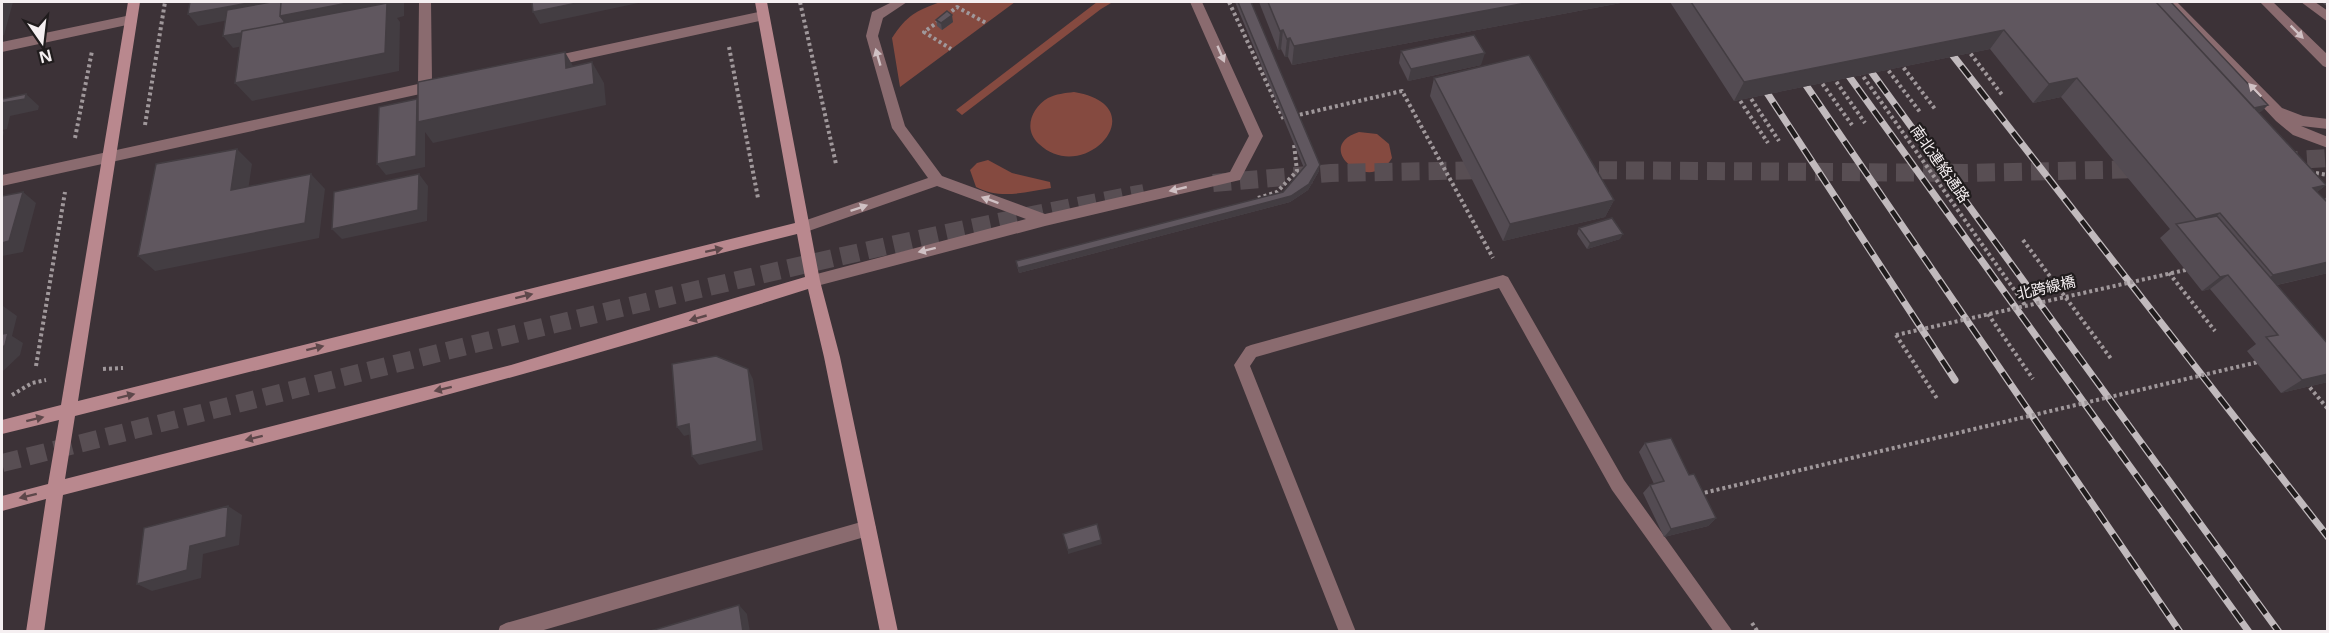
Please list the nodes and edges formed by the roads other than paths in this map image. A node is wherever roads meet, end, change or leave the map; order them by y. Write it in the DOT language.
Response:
graph roads {
  1 [pos="134,2"];
  2 [pos="424,2"];
  3 [pos="760,2"];
  4 [pos="901,2"];
  5 [pos="1196,2"];
  6 [pos="2170,2"];
  7 [pos="2265,2"];
  8 [pos="2307,2"];
  9 [pos="763,16"];
  10 [pos="2328,18"];
  11 [pos="131,20"];
  12 [pos="2,46"];
  13 [pos="2328,63"];
  14 [pos="540,64"];
  15 [pos="448,83"];
  16 [pos="425,88"];
  17 [pos="2277,112"];
  18 [pos="2328,124"];
  19 [pos="2328,142"];
  20 [pos="109,158"];
  21 [pos="937,180"];
  22 [pos="2,181"];
  23 [pos="1045,220"];
  24 [pos="803,227"];
  25 [pos="813,281"];
  26 [pos="69,410"];
  27 [pos="2,427"];
  28 [pos="56,489"];
  29 [pos="2,503"];
  30 [pos="868,528"];
  31 [pos="35,632"];
  32 [pos="506,632"];
  33 [pos="889,632"];
  34 [pos="1348,632"];
  35 [pos="1725,632"];
  1 -- 11 [label="street"];
  2 -- 16 [label="street"];
  3 -- 9 [label="street"];
  21 -- 4 [label="street, one-way"];
  5 -- 23 [label="street, one-way"];
  17 -- 6 [label="street, one-way"];
  7 -- 13 [label="street, one-way"];
  8 -- 10 [label="street"];
  9 -- 14 [label="street"];
  9 -- 24 [label="street"];
  11 -- 12 [label="street"];
  11 -- 20 [label="street"];
  15 -- 16 [label="street"];
  16 -- 20 [label="street"];
  17 -- 18 [label="street"];
  17 -- 19 [label="street"];
  20 -- 22 [label="street"];
  20 -- 26 [label="street"];
  23 -- 21 [label="street, one-way"];
  24 -- 21 [label="street, one-way"];
  23 -- 25 [label="street, one-way"];
  24 -- 25 [label="street"];
  26 -- 24 [label="street, one-way"];
  25 -- 28 [label="street, one-way"];
  25 -- 30 [label="street"];
  27 -- 26 [label="street, one-way"];
  26 -- 28 [label="street"];
  28 -- 29 [label="street, one-way"];
  28 -- 31 [label="street"];
  30 -- 32 [label="street"];
  30 -- 33 [label="street"];
  34 -- 35 [label="street"];
}
